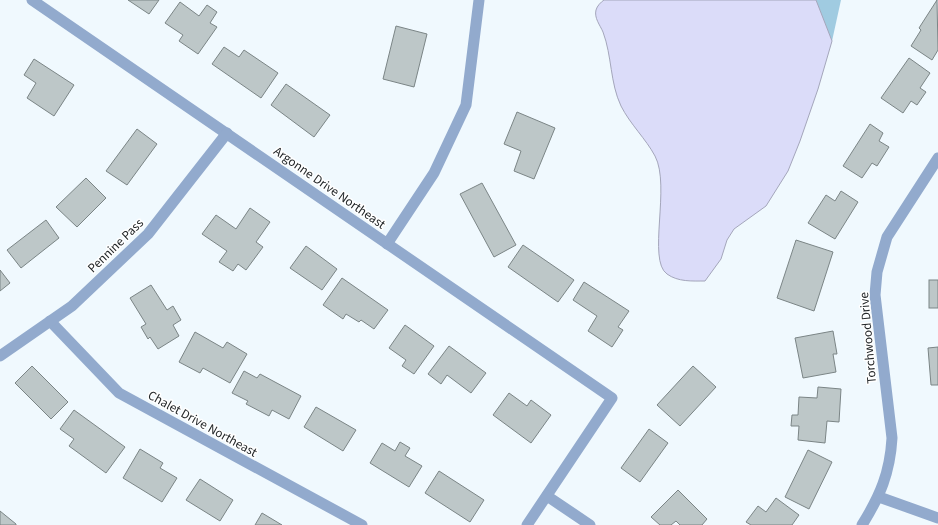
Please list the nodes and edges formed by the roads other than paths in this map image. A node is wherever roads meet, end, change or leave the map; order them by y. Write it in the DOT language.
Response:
graph roads {
  1 [pos="32,0"];
  2 [pos="479,0"];
  3 [pos="227,133"];
  4 [pos="938,158"];
  5 [pos="387,244"];
  6 [pos="50,321"];
  7 [pos="0,356"];
  8 [pos="547,496"];
  9 [pos="879,497"];
  10 [pos="938,518"];
  11 [pos="362,525"];
  12 [pos="527,525"];
  13 [pos="590,525"];
  14 [pos="862,525"];
  1 -- 3 [label="street, Argonne Drive Northeast"];
  2 -- 5 [label="street"];
  3 -- 5 [label="street, Argonne Drive Northeast"];
  3 -- 6 [label="street, Pennine Pass"];
  4 -- 9 [label="street, Torchwood Drive"];
  5 -- 8 [label="street, Argonne Drive Northeast"];
  6 -- 7 [label="street, Pennine Pass"];
  6 -- 11 [label="street, Chalet Drive Northeast"];
  8 -- 12 [label="street"];
  8 -- 13 [label="street"];
  9 -- 10 [label="street"];
  9 -- 14 [label="street, Torchwood Drive"];
}
